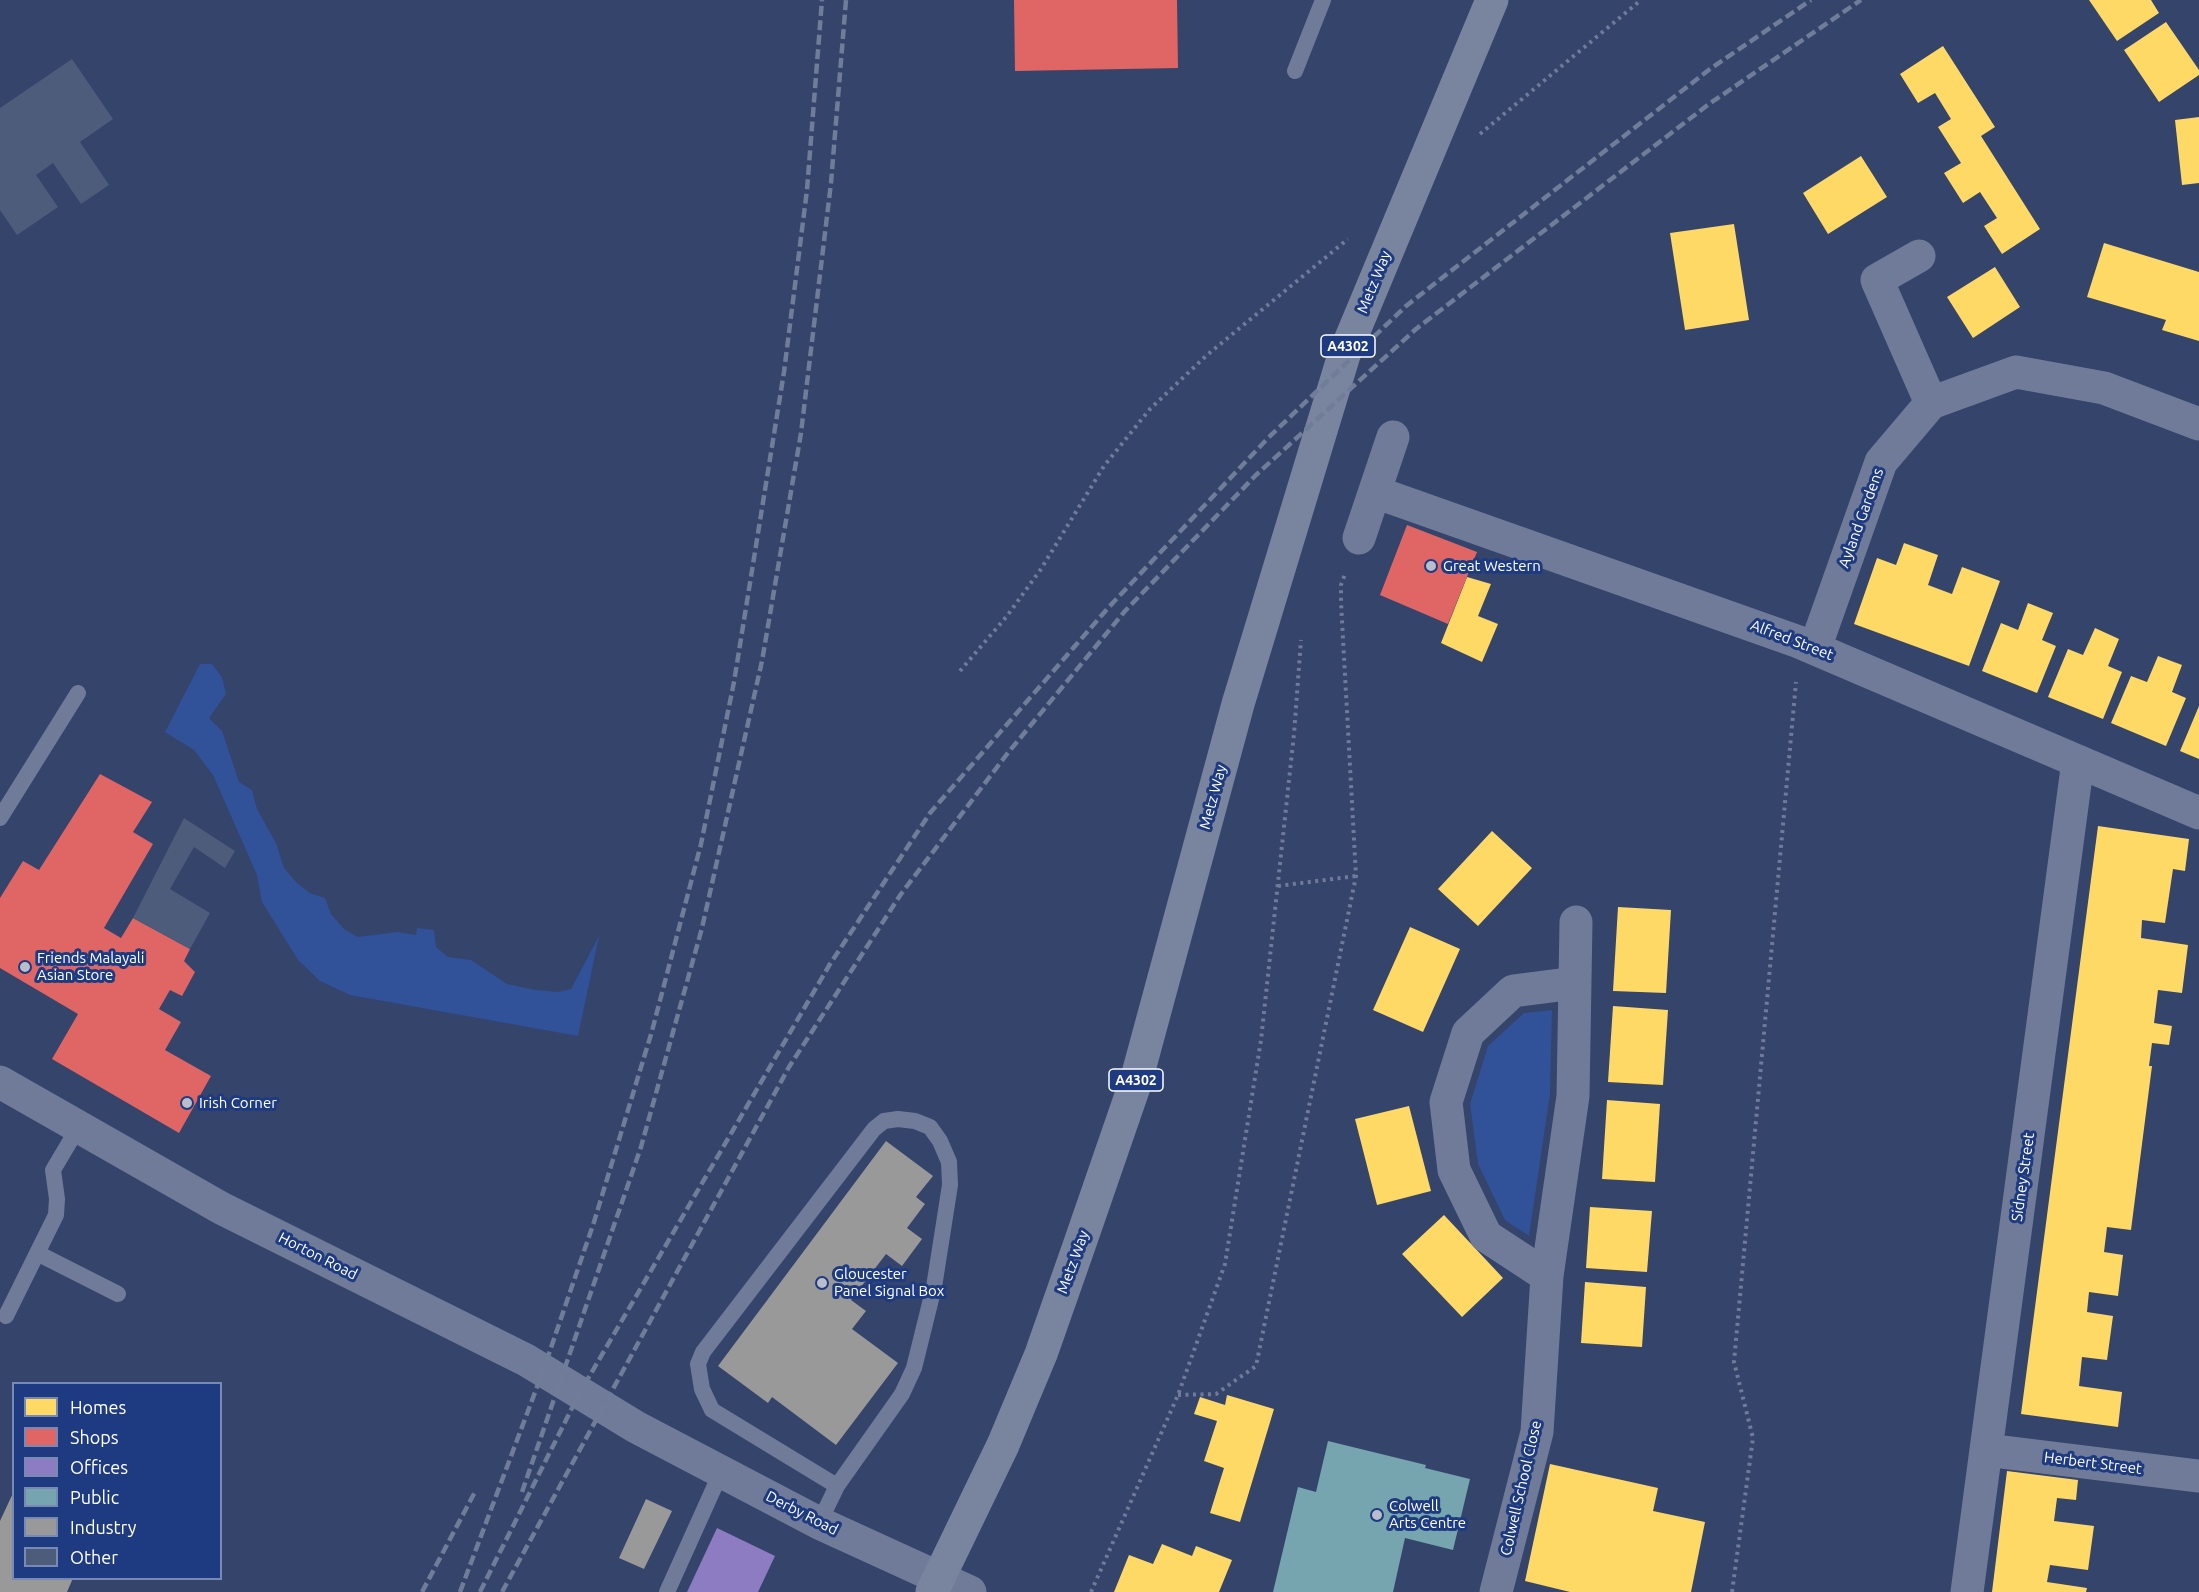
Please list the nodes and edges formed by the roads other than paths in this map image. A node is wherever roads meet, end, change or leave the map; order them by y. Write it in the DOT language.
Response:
graph roads {
  1 [pos="1323,0"];
  2 [pos="1492,0"];
  3 [pos="1295,71"];
  4 [pos="1919,256"];
  5 [pos="1931,403"];
  6 [pos="2199,424"];
  7 [pos="1393,437"];
  8 [pos="1375,492"];
  9 [pos="1359,538"];
  10 [pos="1807,645"];
  11 [pos="78,693"];
  12 [pos="2078,761"];
  13 [pos="2199,813"];
  14 [pos="0,818"];
  15 [pos="1576,922"];
  16 [pos="1575,983"];
  17 [pos="0,1082"];
  18 [pos="78,1128"];
  19 [pos="37,1253"];
  20 [pos="1547,1276"];
  21 [pos="118,1294"];
  22 [pos="6,1305"];
  23 [pos="636,1427"];
  24 [pos="1986,1450"];
  25 [pos="722,1470"];
  26 [pos="2199,1476"];
  27 [pos="837,1486"];
  28 [pos="819,1523"];
  29 [pos="667,1592"];
  30 [pos="932,1592"];
  31 [pos="970,1592"];
  32 [pos="1496,1592"];
  33 [pos="1967,1592"];
  1 -- 3 [label="lane"];
  2 -- 30 [label="main road, Metz Way / A4302"];
  4 -- 5 [label="street"];
  5 -- 6 [label="street, Ayland Gardens"];
  5 -- 10 [label="street, Ayland Gardens"];
  7 -- 8 [label="street"];
  8 -- 9 [label="street"];
  8 -- 10 [label="street, Alfred Street"];
  10 -- 12 [label="street, Alfred Street"];
  11 -- 14 [label="lane"];
  12 -- 13 [label="street, Alfred Street"];
  12 -- 24 [label="street, Sidney Street"];
  15 -- 16 [label="street, Colwell School Close"];
  16 -- 20 [label="street, Colwell School Close"];
  16 -- 20 [label="street"];
  17 -- 18 [label="street, Horton Road"];
  18 -- 19 [label="lane"];
  18 -- 23 [label="street, Horton Road"];
  19 -- 21 [label="lane"];
  19 -- 22 [label="lane"];
  20 -- 32 [label="street, Colwell School Close"];
  23 -- 25 [label="street, Derby Road"];
  24 -- 26 [label="street, Herbert Street"];
  24 -- 33 [label="street, Sidney Street"];
  25 -- 28 [label="street, Derby Road"];
  25 -- 29 [label="lane"];
  27 -- 27 [label="lane"];
  27 -- 28 [label="lane"];
  28 -- 31 [label="street, Derby Road"];
}
